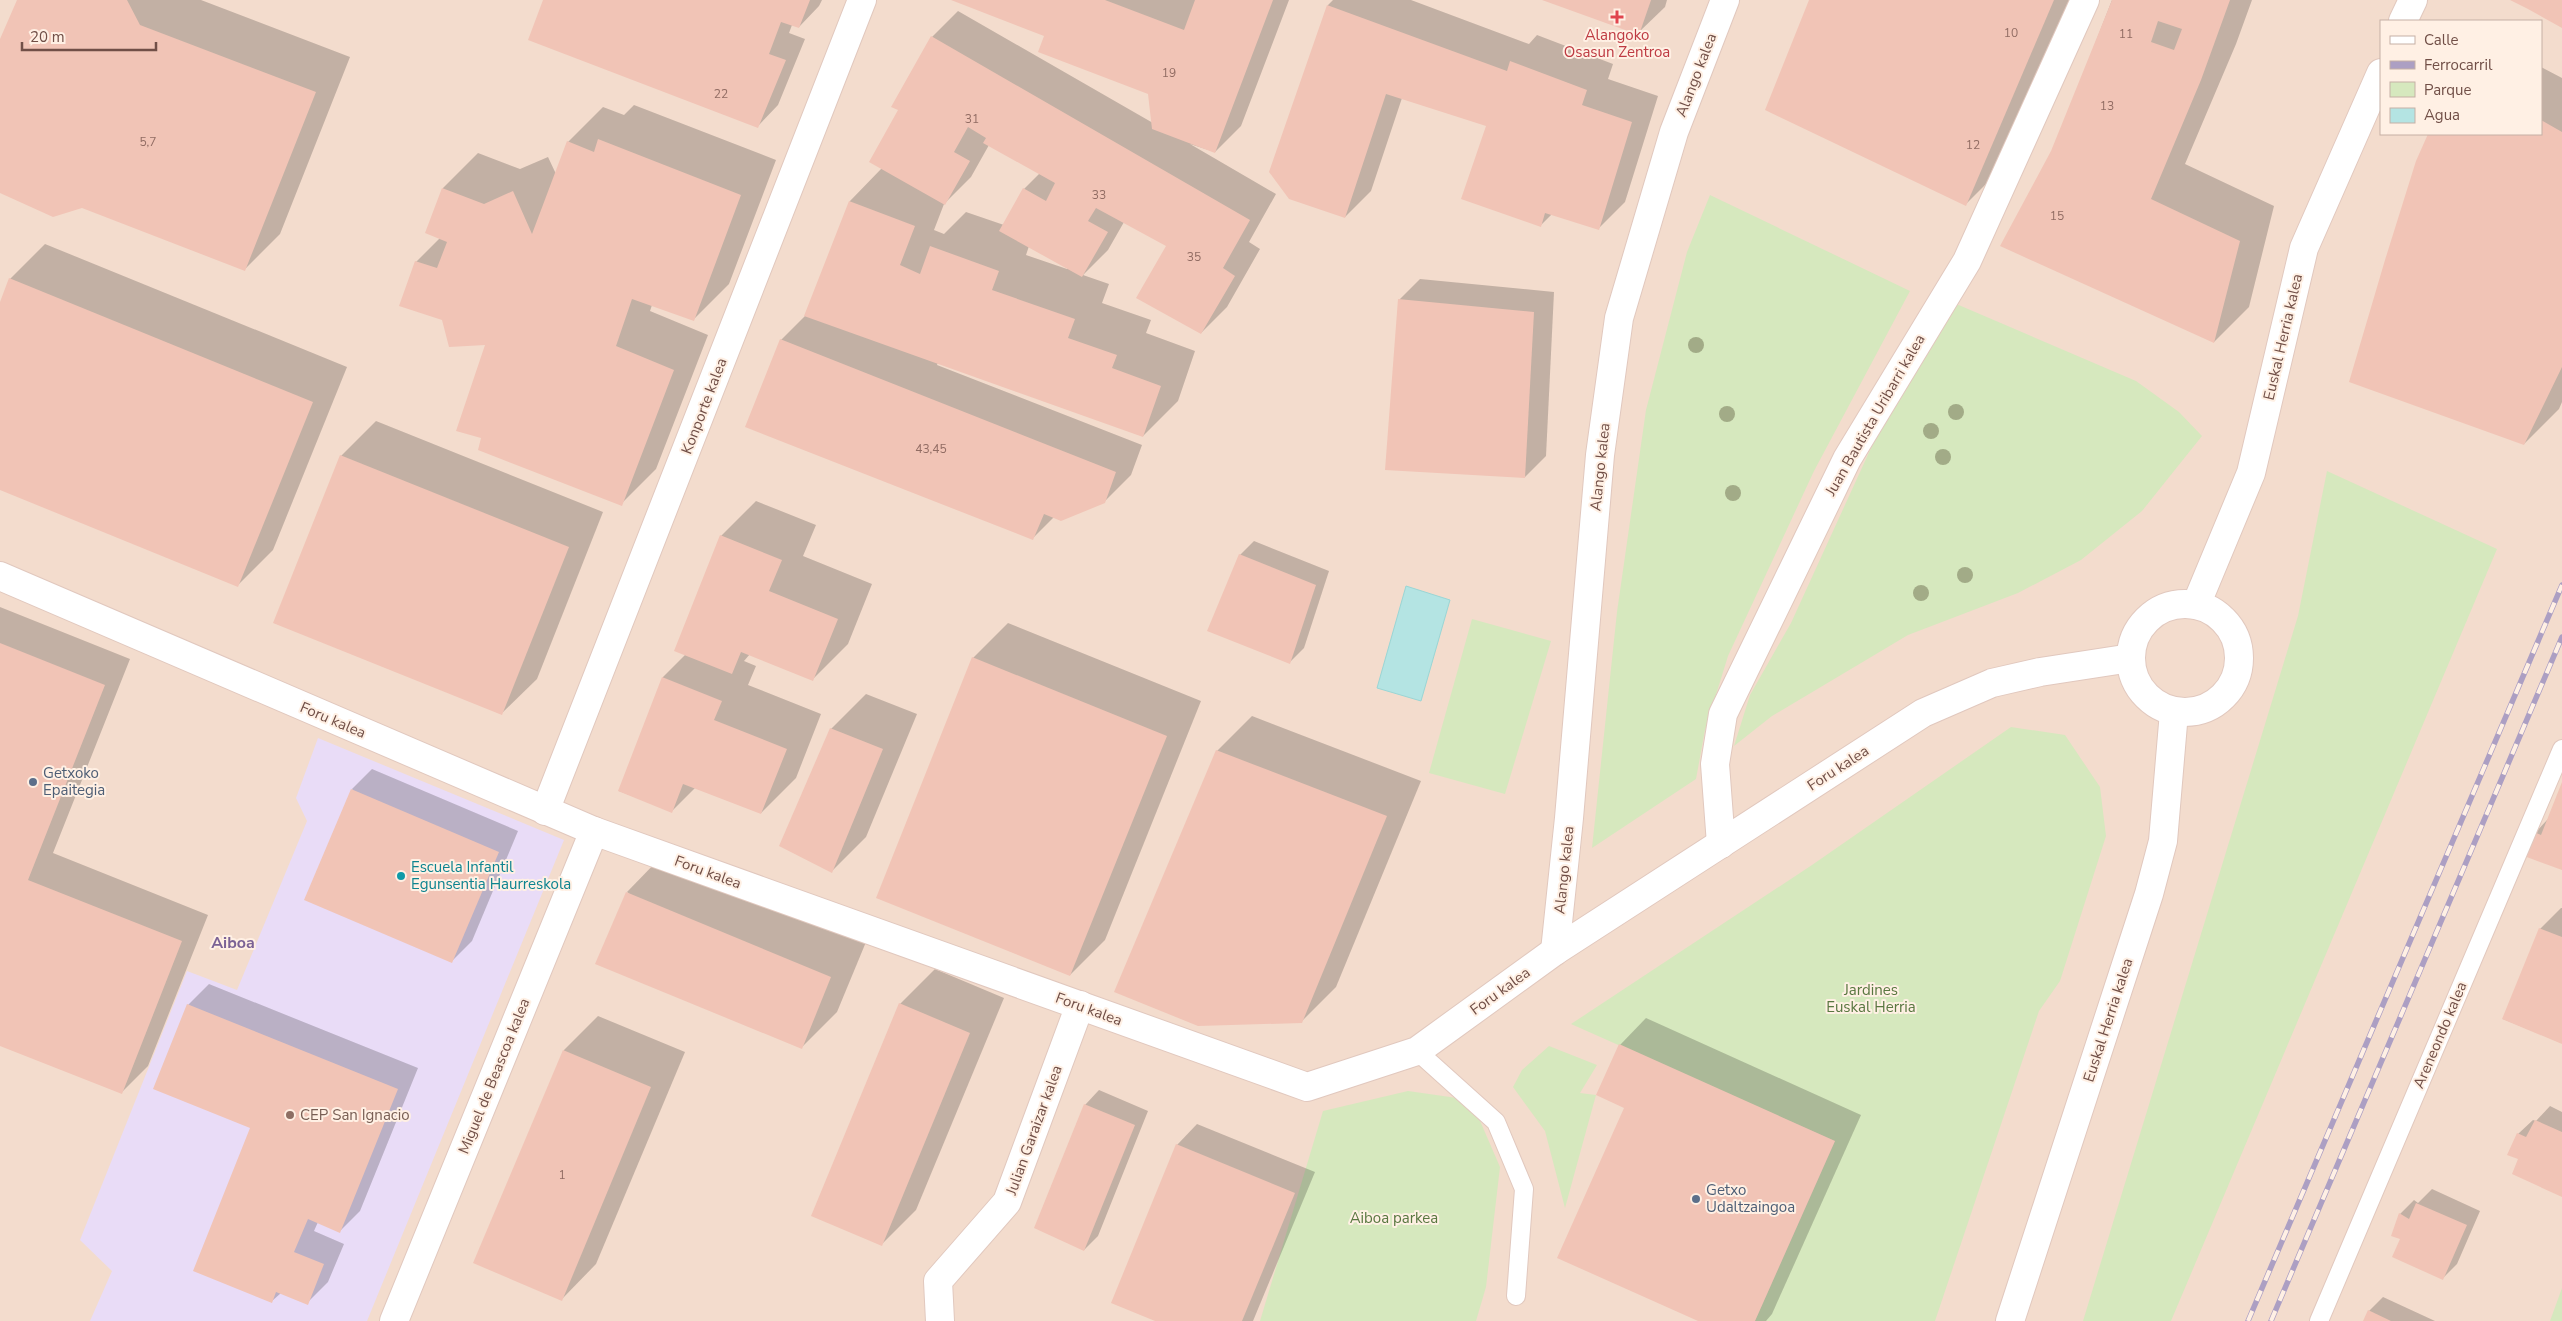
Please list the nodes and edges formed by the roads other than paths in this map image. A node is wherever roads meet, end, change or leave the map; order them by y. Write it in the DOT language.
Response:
graph roads {
  1 [pos="862,0"];
  2 [pos="1725,0"];
  3 [pos="2085,0"];
  4 [pos="2413,0"];
  5 [pos="2403,20"];
  6 [pos="2380,75"];
  7 [pos="0,576"];
  8 [pos="2196,605"];
  9 [pos="2131,658"];
  10 [pos="2174,712"];
  11 [pos="2562,749"];
  12 [pos="545,811"];
  13 [pos="594,831"];
  14 [pos="1721,844"];
  15 [pos="1555,951"];
  16 [pos="1080,1005"];
  17 [pos="1417,1052"];
  18 [pos="1516,1296"];
  19 [pos="394,1321"];
  20 [pos="940,1321"];
  21 [pos="2010,1321"];
  22 [pos="2319,1321"];
  1 -- 12 [label="street, Konporte kalea"];
  2 -- 15 [label="street, Alango kalea"];
  3 -- 14 [label="street, Juan Bautista Uribarri kalea"];
  4 -- 5 [label="street"];
  6 -- 8 [label="street, Euskal Herria kalea"];
  7 -- 12 [label="street, Foru kalea"];
  8 -- 9 [label="street"];
  8 -- 10 [label="street"];
  9 -- 10 [label="street"];
  9 -- 14 [label="street, Foru kalea"];
  10 -- 21 [label="street, Euskal Herria kalea"];
  11 -- 22 [label="lane, Areneondo kalea"];
  12 -- 13 [label="street, Foru kalea"];
  13 -- 16 [label="street, Foru kalea"];
  13 -- 19 [label="street, Miguel de Beascoa kalea"];
  14 -- 15 [label="street, Foru kalea"];
  15 -- 17 [label="street, Foru kalea"];
  16 -- 17 [label="street, Foru kalea"];
  16 -- 20 [label="street, Julian Garaizar kalea"];
  17 -- 18 [label="lane"];
}
